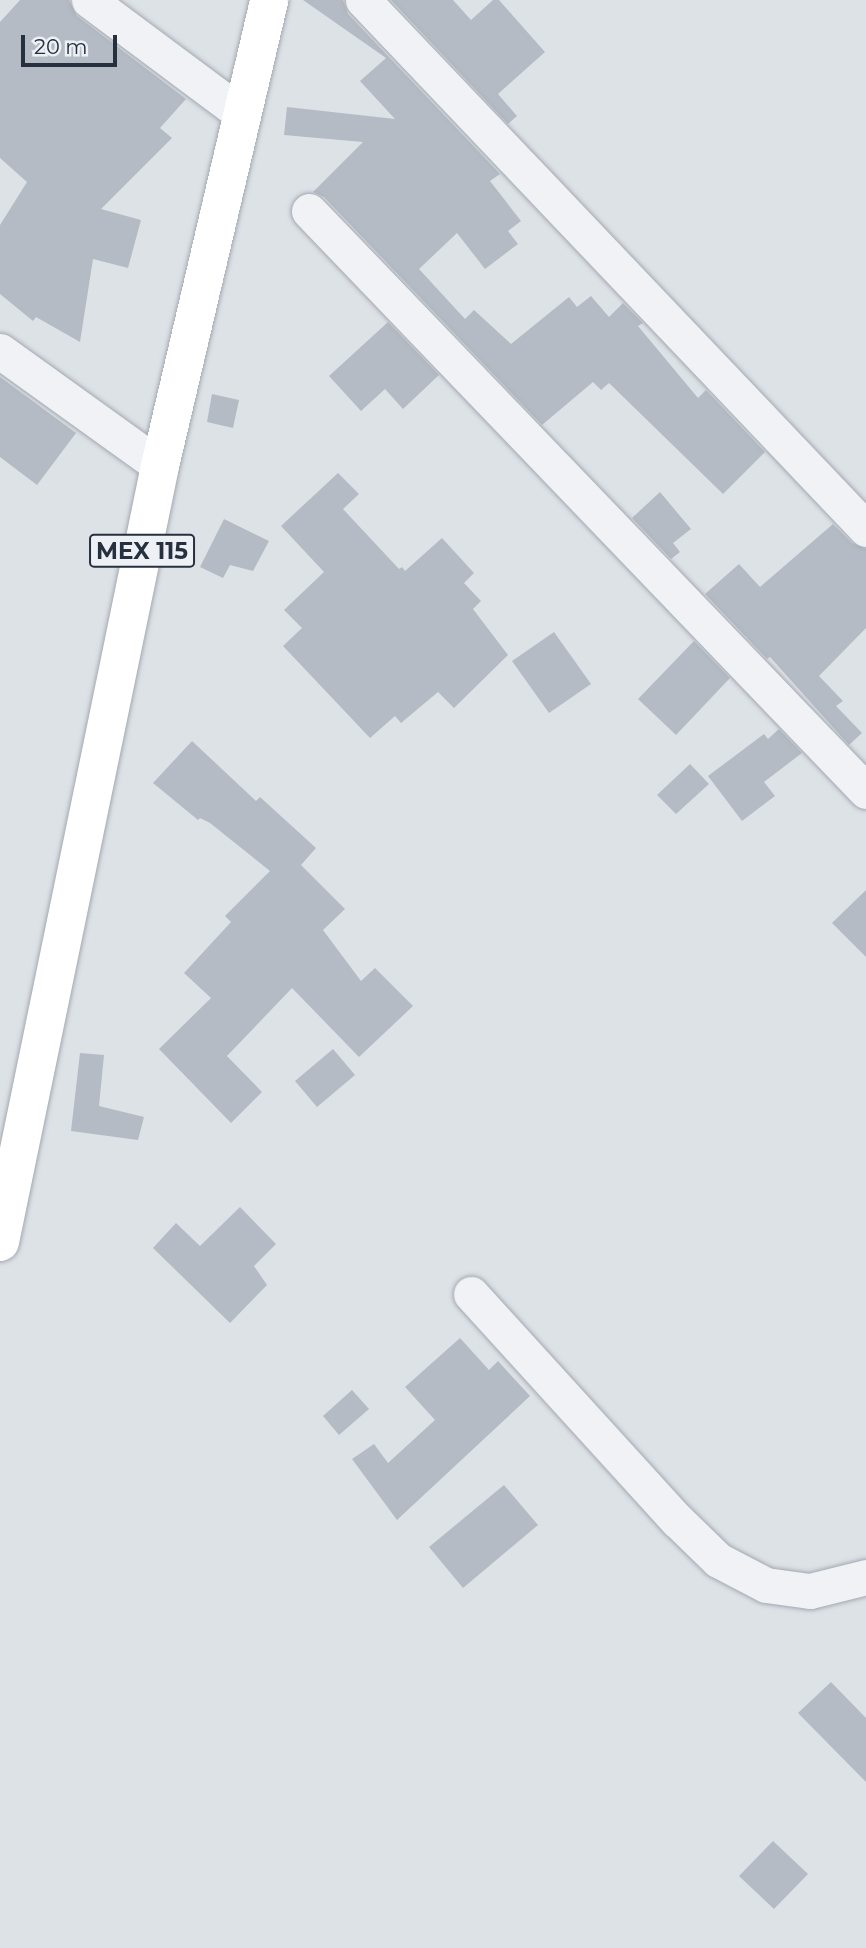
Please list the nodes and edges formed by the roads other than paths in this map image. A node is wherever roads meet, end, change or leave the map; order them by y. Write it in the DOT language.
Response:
graph roads {
  1 [pos="89,0"];
  2 [pos="269,0"];
  3 [pos="363,0"];
  4 [pos="242,114"];
  5 [pos="309,211"];
  6 [pos="0,351"];
  7 [pos="160,466"];
  8 [pos="866,529"];
  9 [pos="866,790"];
  10 [pos="0,1242"];
  11 [pos="471,1294"];
  12 [pos="866,1577"];
  1 -- 4 [label="street"];
  2 -- 4 [label="main road, MEX 115"];
  3 -- 8 [label="street"];
  4 -- 7 [label="main road, MEX 115"];
  5 -- 9 [label="street"];
  6 -- 7 [label="street"];
  7 -- 10 [label="main road, MEX 115"];
  11 -- 12 [label="street"];
}
